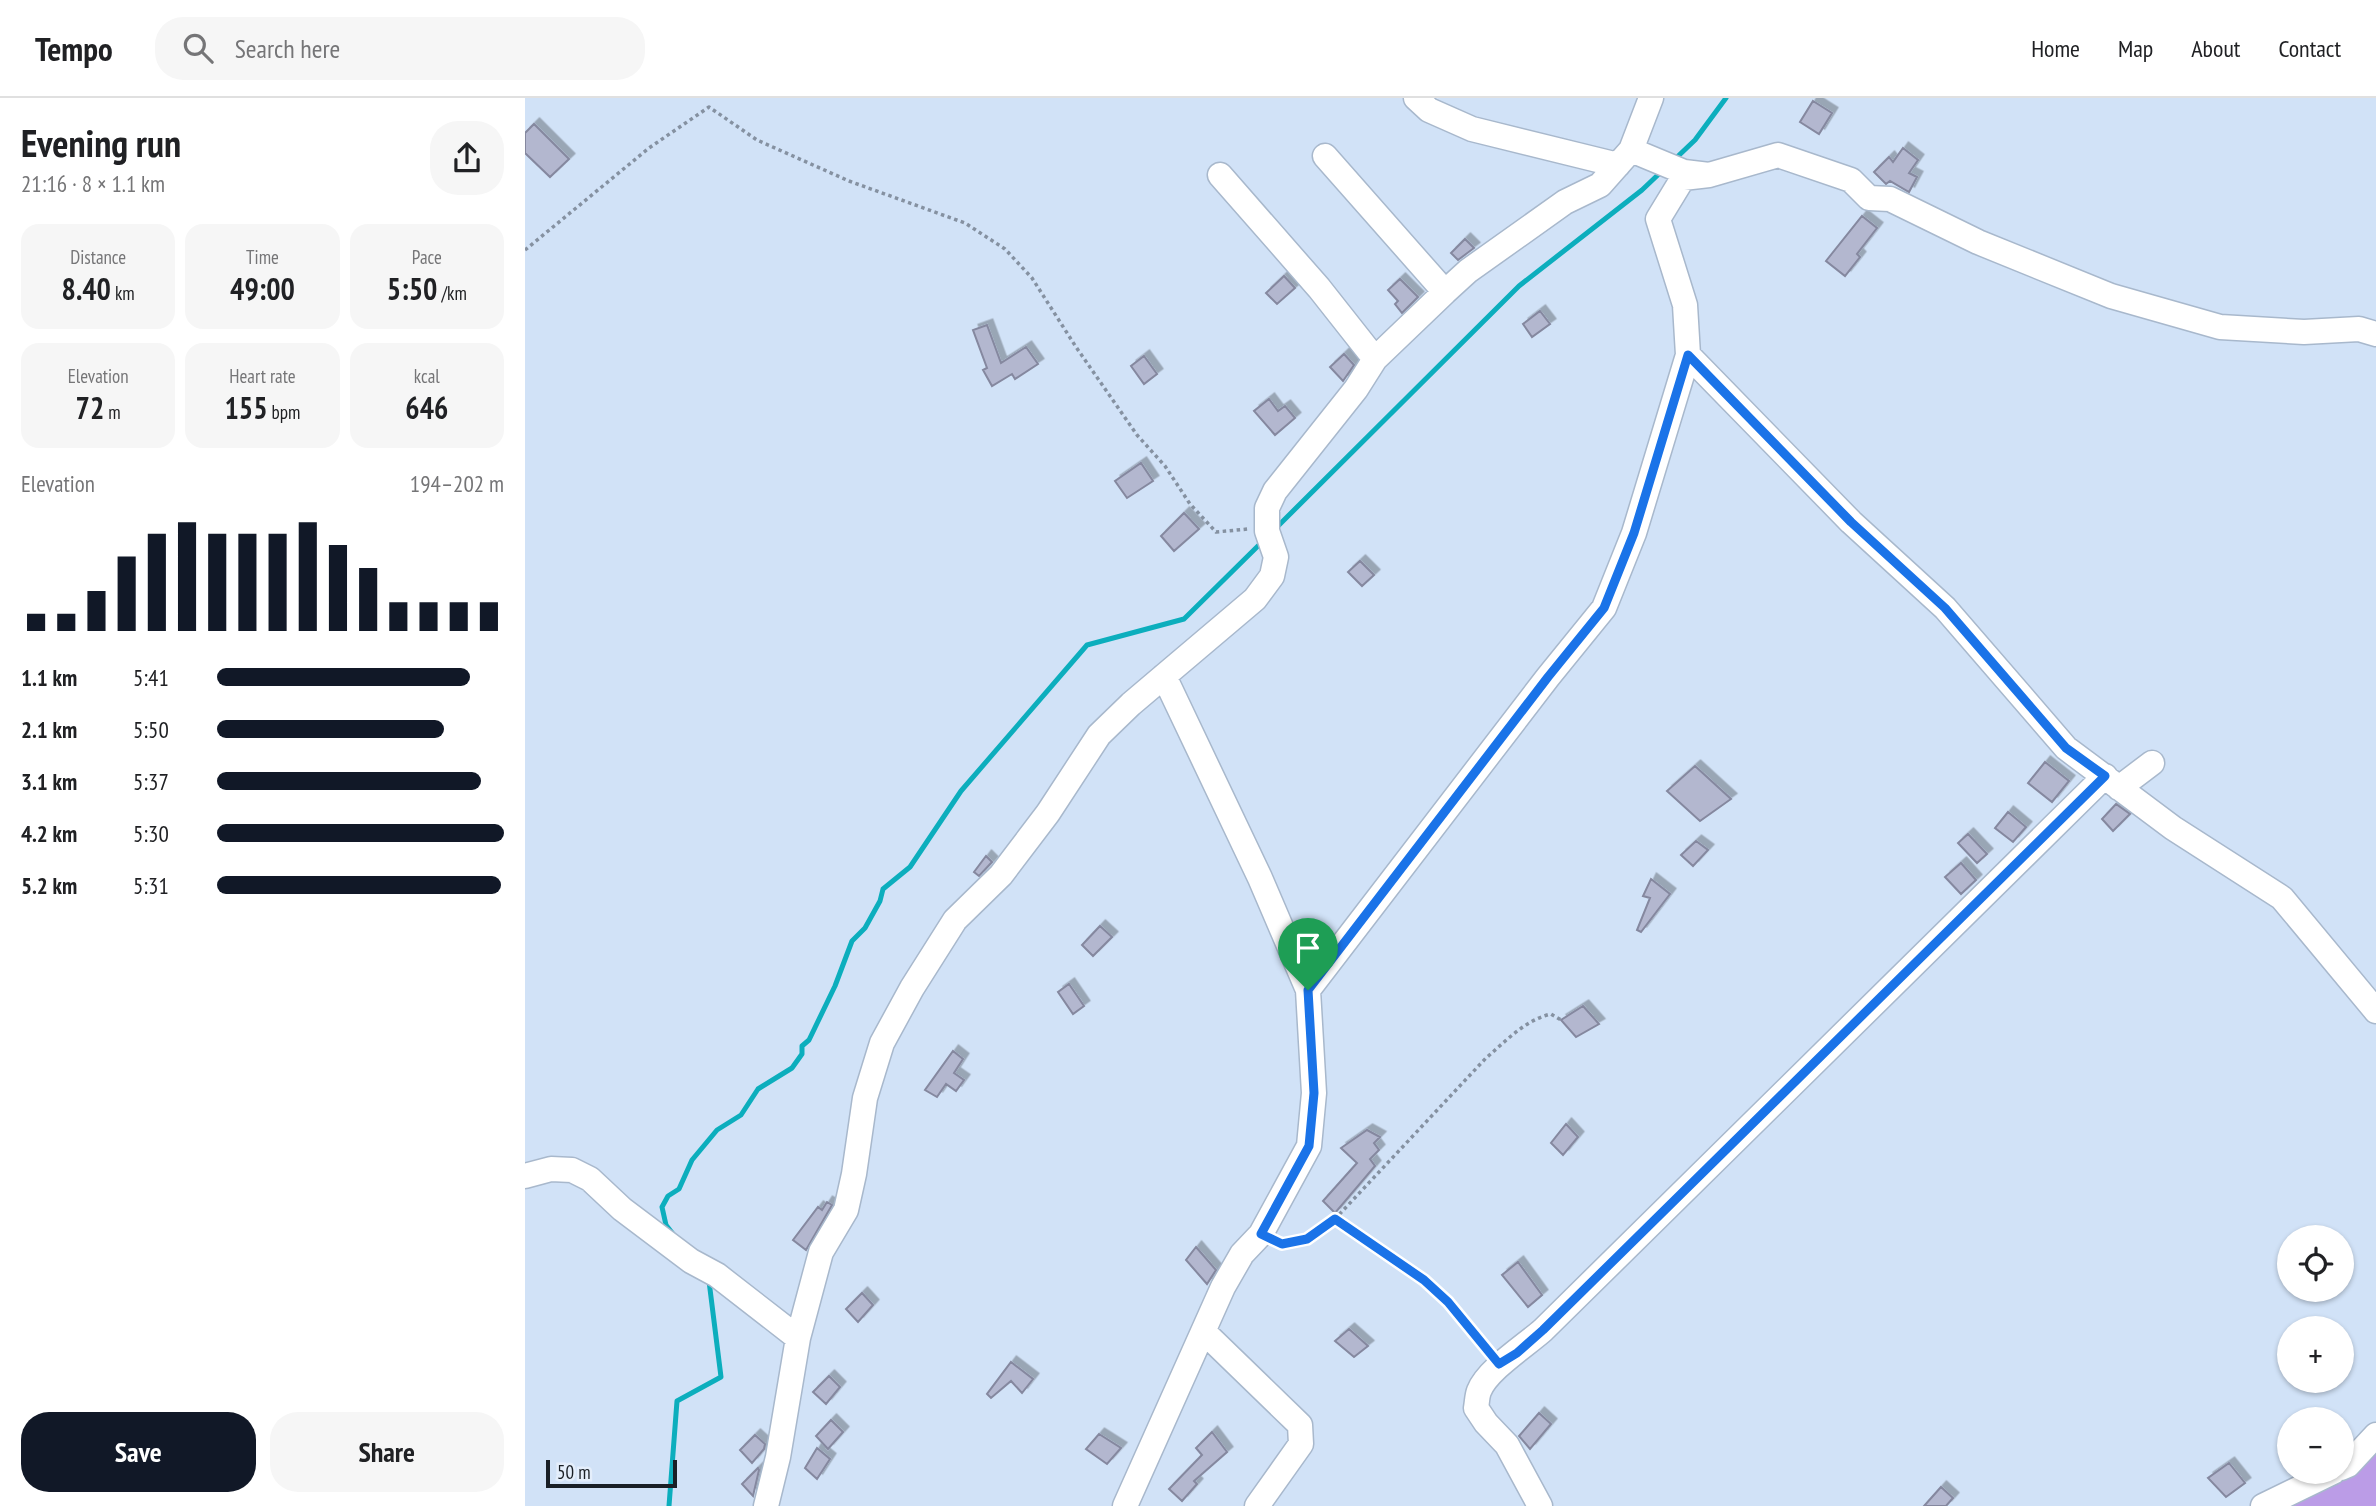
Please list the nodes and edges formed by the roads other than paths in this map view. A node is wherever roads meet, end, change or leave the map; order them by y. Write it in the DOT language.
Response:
graph roads {
  1 [pos="1416,98"];
  2 [pos="1651,98"];
  3 [pos="1325,156"];
  4 [pos="1625,158"];
  5 [pos="1220,175"];
  6 [pos="1709,175"];
  7 [pos="1445,292"];
  8 [pos="2376,334"];
  9 [pos="1688,355"];
  10 [pos="1375,359"];
  11 [pos="1164,676"];
  12 [pos="2152,763"];
  13 [pos="2112,782"];
  14 [pos="1308,990"];
  15 [pos="2376,1012"];
  16 [pos="525,1177"];
  17 [pos="1204,1332"];
  18 [pos="798,1338"];
  19 [pos="2376,1435"];
  20 [pos="2354,1459"];
  21 [pos="2308,1484"];
  22 [pos="767,1506"];
  23 [pos="1125,1506"];
  24 [pos="1257,1506"];
  25 [pos="1540,1506"];
  26 [pos="2263,1506"];
  1 -- 4 [label="street"];
  2 -- 4 [label="street"];
  3 -- 7 [label="street"];
  4 -- 6 [label="street"];
  4 -- 7 [label="street"];
  5 -- 10 [label="street"];
  6 -- 8 [label="street"];
  6 -- 9 [label="street"];
  7 -- 10 [label="street"];
  9 -- 13 [label="street"];
  9 -- 14 [label="street"];
  10 -- 11 [label="street"];
  11 -- 14 [label="street"];
  11 -- 18 [label="street"];
  12 -- 13 [label="street"];
  13 -- 15 [label="street"];
  13 -- 25 [label="street"];
  14 -- 17 [label="street"];
  16 -- 18 [label="street"];
  17 -- 23 [label="street"];
  17 -- 24 [label="street"];
  18 -- 22 [label="street"];
  19 -- 20 [label="street"];
  21 -- 26 [label="street"];
}
